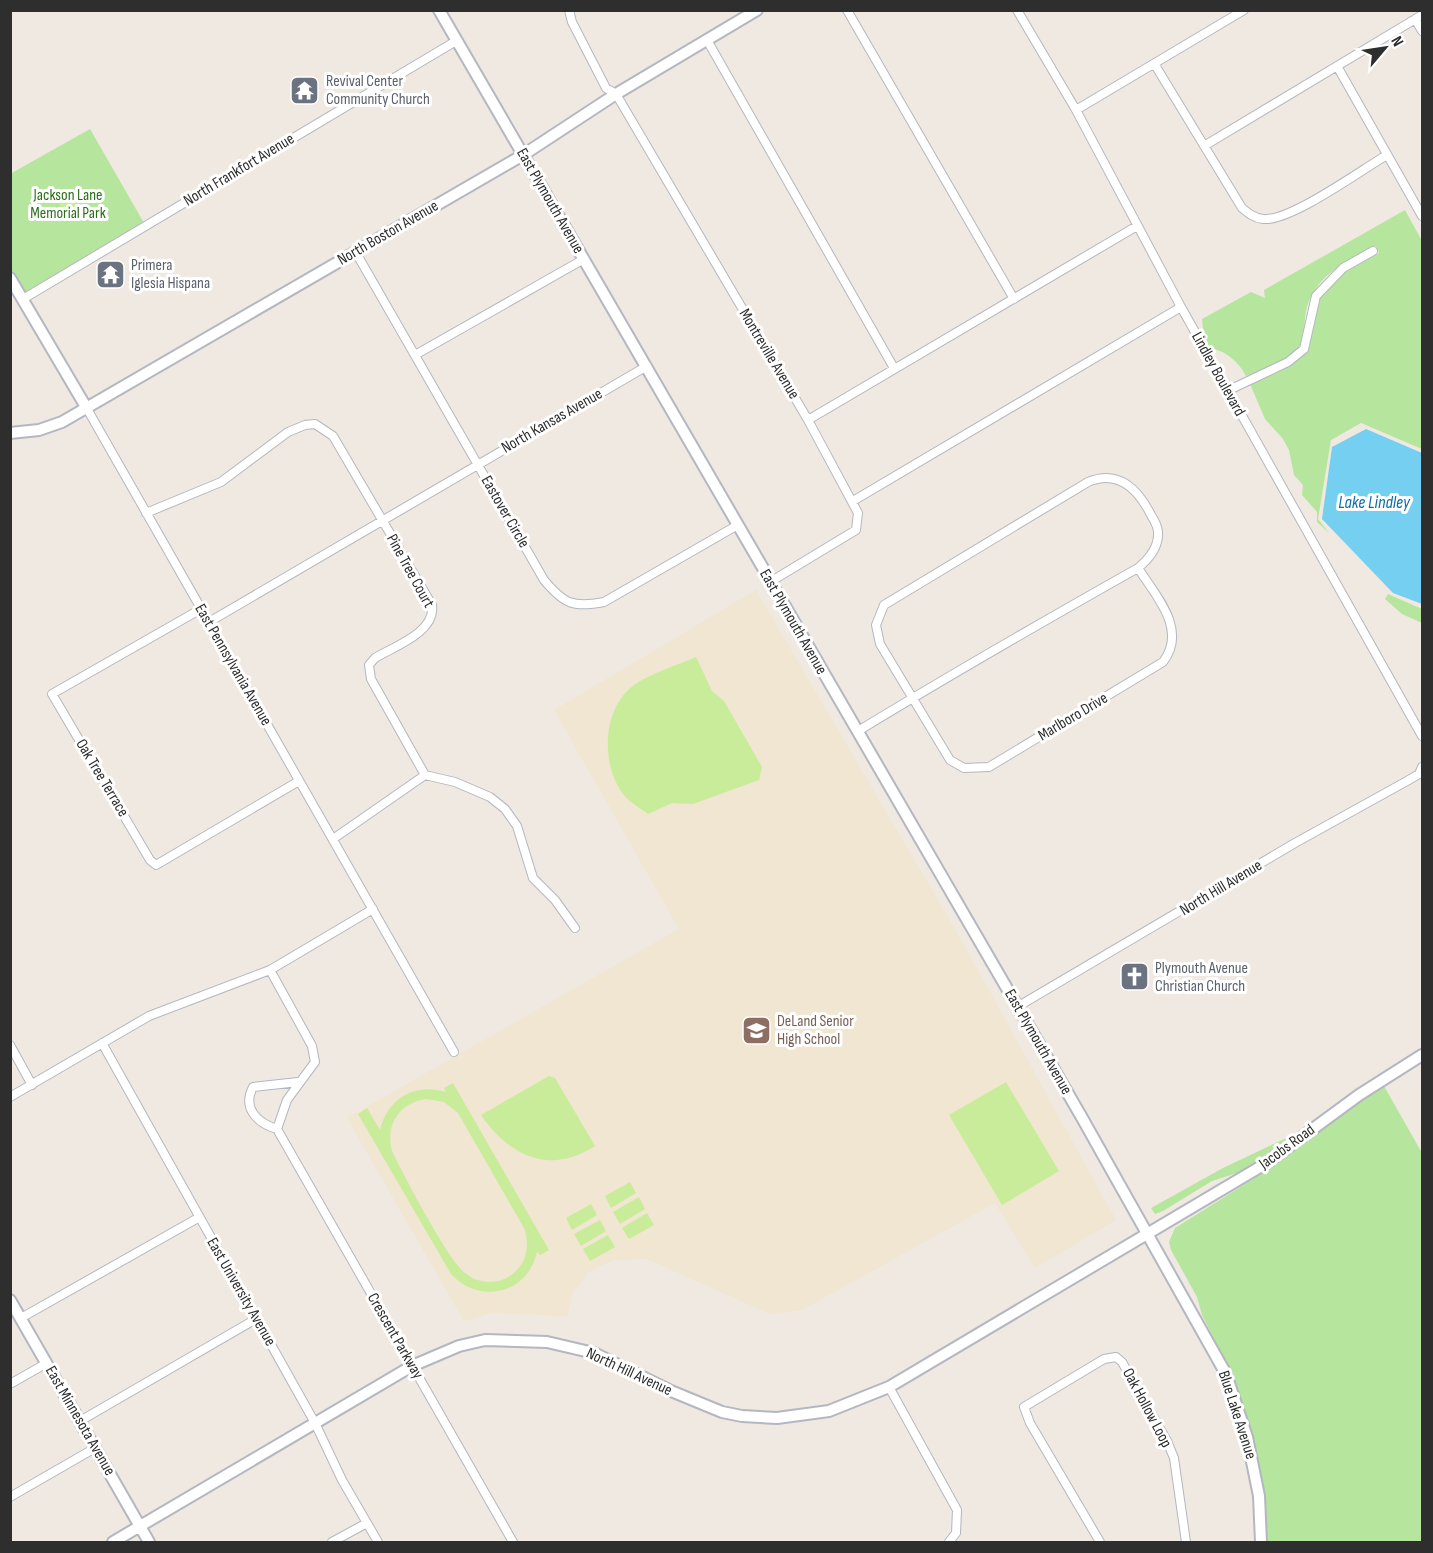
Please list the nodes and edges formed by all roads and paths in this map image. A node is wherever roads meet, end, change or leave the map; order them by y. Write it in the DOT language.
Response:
graph roads {
  1 [pos="439,10"];
  2 [pos="569,10"];
  3 [pos="757,10"];
  4 [pos="847,10"];
  5 [pos="1017,10"];
  6 [pos="1244,10"];
  7 [pos="1419,17"];
  8 [pos="1422,31"];
  9 [pos="707,40"];
  10 [pos="456,41"];
  11 [pos="1155,65"];
  12 [pos="1337,66"];
  13 [pos="616,94"];
  14 [pos="1076,110"];
  15 [pos="1204,146"];
  16 [pos="1387,154"];
  17 [pos="523,155"];
  18 [pos="1422,216"];
  19 [pos="1137,226"];
  20 [pos="355,251"];
  21 [pos="1373,251"];
  22 [pos="584,259"];
  23 [pos="10,278"];
  24 [pos="22,299"];
  25 [pos="1014,299"];
  26 [pos="1181,307"];
  27 [pos="415,355"];
  28 [pos="647,366"];
  29 [pos="894,368"];
  30 [pos="1227,391"];
  31 [pos="86,407"];
  32 [pos="808,420"];
  33 [pos="10,433"];
  34 [pos="478,464"];
  35 [pos="853,501"];
  36 [pos="146,513"];
  37 [pos="382,520"];
  38 [pos="736,526"];
  39 [pos="1138,568"];
  40 [pos="770,582"];
  41 [pos="201,609"];
  42 [pos="209,622"];
  43 [pos="911,699"];
  44 [pos="858,731"];
  45 [pos="1422,736"];
  46 [pos="1422,767"];
  47 [pos="425,775"];
  48 [pos="299,782"];
  49 [pos="333,839"];
  50 [pos="373,909"];
  51 [pos="574,928"];
  52 [pos="270,970"];
  53 [pos="1017,1007"];
  54 [pos="102,1043"];
  55 [pos="10,1045"];
  56 [pos="454,1052"];
  57 [pos="1422,1055"];
  58 [pos="298,1082"];
  59 [pos="32,1085"];
  60 [pos="10,1097"];
  61 [pos="277,1129"];
  62 [pos="198,1218"];
  63 [pos="1148,1233"];
  64 [pos="10,1300"];
  65 [pos="21,1318"];
  66 [pos="256,1319"];
  67 [pos="47,1363"];
  68 [pos="412,1366"];
  69 [pos="10,1384"];
  70 [pos="890,1387"];
  71 [pos="80,1421"];
  72 [pos="315,1423"];
  73 [pos="95,1448"];
  74 [pos="10,1497"];
  75 [pos="367,1522"];
  76 [pos="140,1527"];
  77 [pos="113,1542"];
  78 [pos="149,1542"];
  79 [pos="332,1542"];
  80 [pos="378,1542"];
  81 [pos="513,1542"];
  82 [pos="949,1542"];
  83 [pos="1100,1542"];
  84 [pos="1186,1542"];
  85 [pos="1261,1542"];
  1 -- 10 [label="street, East Plymouth Avenue"];
  2 -- 13 [label="street, Montreville Avenue"];
  3 -- 9 [label="street, North Boston Avenue"];
  4 -- 25 [label="street"];
  5 -- 14 [label="street, Lindley Boulevard"];
  6 -- 11 [label="street"];
  7 -- 8 [label="street"];
  7 -- 12 [label="street"];
  9 -- 13 [label="street, North Boston Avenue"];
  9 -- 29 [label="street"];
  10 -- 17 [label="street, East Plymouth Avenue"];
  10 -- 24 [label="street, North Frankfort Avenue"];
  11 -- 14 [label="street"];
  11 -- 15 [label="street"];
  12 -- 15 [label="street"];
  12 -- 16 [label="street"];
  13 -- 17 [label="street, North Boston Avenue"];
  13 -- 32 [label="street, Montreville Avenue"];
  14 -- 19 [label="street, Lindley Boulevard"];
  15 -- 16 [label="street"];
  16 -- 18 [label="street"];
  17 -- 20 [label="street, North Boston Avenue"];
  17 -- 22 [label="street, East Plymouth Avenue"];
  19 -- 25 [label="street"];
  19 -- 26 [label="street, Lindley Boulevard"];
  20 -- 27 [label="street, Eastover Circle"];
  20 -- 31 [label="street, North Boston Avenue"];
  21 -- 30 [label="street"];
  22 -- 27 [label="street"];
  22 -- 28 [label="street, East Plymouth Avenue"];
  23 -- 24 [label="street, East Pennsylvania Avenue"];
  24 -- 31 [label="street, East Pennsylvania Avenue"];
  25 -- 29 [label="street"];
  26 -- 30 [label="street, Lindley Boulevard"];
  26 -- 35 [label="street"];
  27 -- 34 [label="street, Eastover Circle"];
  28 -- 34 [label="street, North Kansas Avenue"];
  28 -- 38 [label="street, East Plymouth Avenue"];
  29 -- 32 [label="street"];
  30 -- 45 [label="street, Lindley Boulevard"];
  31 -- 33 [label="street, North Boston Avenue"];
  31 -- 36 [label="street, East Pennsylvania Avenue"];
  32 -- 35 [label="street, Montreville Avenue"];
  34 -- 37 [label="street, North Kansas Avenue"];
  34 -- 38 [label="street, Eastover Circle"];
  35 -- 40 [label="street, Montreville Avenue"];
  36 -- 37 [label="street, Pine Tree Court"];
  36 -- 41 [label="street, East Pennsylvania Avenue"];
  37 -- 42 [label="street, North Kansas Avenue"];
  37 -- 47 [label="street, Pine Tree Court"];
  38 -- 40 [label="street, East Plymouth Avenue"];
  39 -- 43 [label="street"];
  39 -- 43 [label="street, Marlboro Drive"];
  39 -- 43 [label="street, Marlboro Drive"];
  40 -- 44 [label="street, East Plymouth Avenue"];
  41 -- 42 [label="street, East Pennsylvania Avenue"];
  41 -- 48 [label="street, Oak Tree Terrace"];
  42 -- 48 [label="street, East Pennsylvania Avenue"];
  43 -- 44 [label="street"];
  44 -- 53 [label="street, East Plymouth Avenue"];
  46 -- 53 [label="street, North Hill Avenue"];
  47 -- 49 [label="street"];
  47 -- 51 [label="street"];
  48 -- 49 [label="street, East Pennsylvania Avenue"];
  49 -- 50 [label="street, East Pennsylvania Avenue"];
  50 -- 52 [label="street"];
  50 -- 56 [label="street, East Pennsylvania Avenue"];
  52 -- 54 [label="street"];
  52 -- 58 [label="street"];
  53 -- 63 [label="street, East Plymouth Avenue"];
  54 -- 59 [label="street"];
  54 -- 62 [label="street, East University Avenue"];
  55 -- 59 [label="street"];
  57 -- 63 [label="street, Jacobs Road"];
  58 -- 61 [label="street"];
  58 -- 61 [label="street, Crescent Parkway"];
  59 -- 60 [label="street"];
  61 -- 68 [label="street, Crescent Parkway"];
  62 -- 65 [label="street"];
  62 -- 66 [label="street, East University Avenue"];
  63 -- 70 [label="street, North Hill Avenue"];
  63 -- 85 [label="street, Blue Lake Avenue"];
  64 -- 65 [label="street, East Minnesota Avenue"];
  65 -- 67 [label="street, East Minnesota Avenue"];
  66 -- 71 [label="street"];
  66 -- 72 [label="street, East University Avenue"];
  67 -- 69 [label="street"];
  67 -- 71 [label="street, East Minnesota Avenue"];
  68 -- 70 [label="street, North Hill Avenue"];
  68 -- 72 [label="street, North Hill Avenue"];
  68 -- 81 [label="street, Crescent Parkway"];
  70 -- 82 [label="street"];
  71 -- 73 [label="street, East Minnesota Avenue"];
  72 -- 75 [label="street, East University Avenue"];
  72 -- 76 [label="street, North Hill Avenue"];
  73 -- 74 [label="street"];
  73 -- 76 [label="street, East Minnesota Avenue"];
  75 -- 79 [label="street"];
  75 -- 80 [label="street, East University Avenue"];
  76 -- 77 [label="street, North Hill Avenue"];
  76 -- 78 [label="street, East Minnesota Avenue"];
  83 -- 84 [label="street, Oak Hollow Loop"];
}
